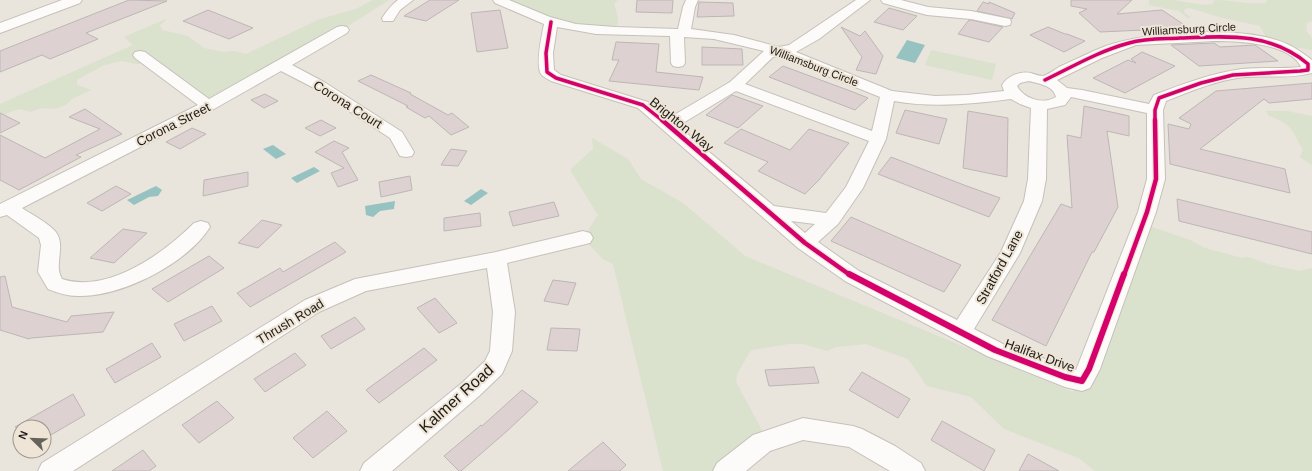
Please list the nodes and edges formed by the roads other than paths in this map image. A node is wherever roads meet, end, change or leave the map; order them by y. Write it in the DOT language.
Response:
graph roads {
  1 [pos="75,0"];
  2 [pos="407,0"];
  3 [pos="499,0"];
  4 [pos="692,0"];
  5 [pos="864,0"];
  6 [pos="887,0"];
  7 [pos="388,18"];
  8 [pos="550,22"];
  9 [pos="1005,22"];
  10 [pos="0,28"];
  11 [pos="342,30"];
  12 [pos="681,33"];
  13 [pos="778,51"];
  14 [pos="1295,54"];
  15 [pos="1312,54"];
  16 [pos="140,55"];
  17 [pos="678,63"];
  18 [pos="282,66"];
  19 [pos="1045,80"];
  20 [pos="735,85"];
  21 [pos="1063,92"];
  22 [pos="1014,94"];
  23 [pos="888,95"];
  24 [pos="1039,104"];
  25 [pos="209,106"];
  26 [pos="1155,110"];
  27 [pos="668,125"];
  28 [pos="878,139"];
  29 [pos="406,152"];
  30 [pos="4,209"];
  31 [pos="770,212"];
  32 [pos="831,220"];
  33 [pos="201,227"];
  34 [pos="583,238"];
  35 [pos="805,243"];
  36 [pos="496,259"];
  37 [pos="961,332"];
  38 [pos="51,471"];
  39 [pos="373,471"];
  40 [pos="726,471"];
  41 [pos="912,471"];
  1 -- 10 [label="street"];
  2 -- 7 [label="street"];
  3 -- 8 [label="street, Williamsburg Circle"];
  4 -- 12 [label="street"];
  5 -- 13 [label="street"];
  6 -- 9 [label="street"];
  8 -- 12 [label="street, Williamsburg Circle"];
  8 -- 27 [label="street, Brighton Way"];
  11 -- 18 [label="street, Corona Street"];
  12 -- 13 [label="street, Williamsburg Circle"];
  12 -- 17 [label="street"];
  13 -- 20 [label="street"];
  13 -- 23 [label="street, Williamsburg Circle"];
  14 -- 15 [label="street"];
  14 -- 19 [label="street, Williamsburg Circle"];
  14 -- 26 [label="street, Williamsburg Circle"];
  16 -- 25 [label="street"];
  18 -- 25 [label="street, Corona Street"];
  18 -- 29 [label="street, Corona Court"];
  19 -- 21 [label="street"];
  19 -- 22 [label="street"];
  20 -- 27 [label="street"];
  20 -- 28 [label="street"];
  21 -- 24 [label="street"];
  21 -- 26 [label="street"];
  22 -- 23 [label="street, Williamsburg Circle"];
  22 -- 24 [label="street"];
  23 -- 28 [label="street"];
  24 -- 37 [label="street, Stratford Lane"];
  25 -- 30 [label="street, Corona Street"];
  26 -- 37 [label="street, Halifax Drive"];
  27 -- 31 [label="street, Brighton Way"];
  28 -- 32 [label="street"];
  30 -- 33 [label="street"];
  31 -- 32 [label="street"];
  31 -- 35 [label="street, Brighton Way"];
  32 -- 35 [label="street"];
  34 -- 36 [label="street, Thrush Road"];
  35 -- 37 [label="street, Halifax Drive"];
  36 -- 38 [label="street, Thrush Road"];
  36 -- 39 [label="street, Kalmer Road"];
  40 -- 41 [label="street"];
}
